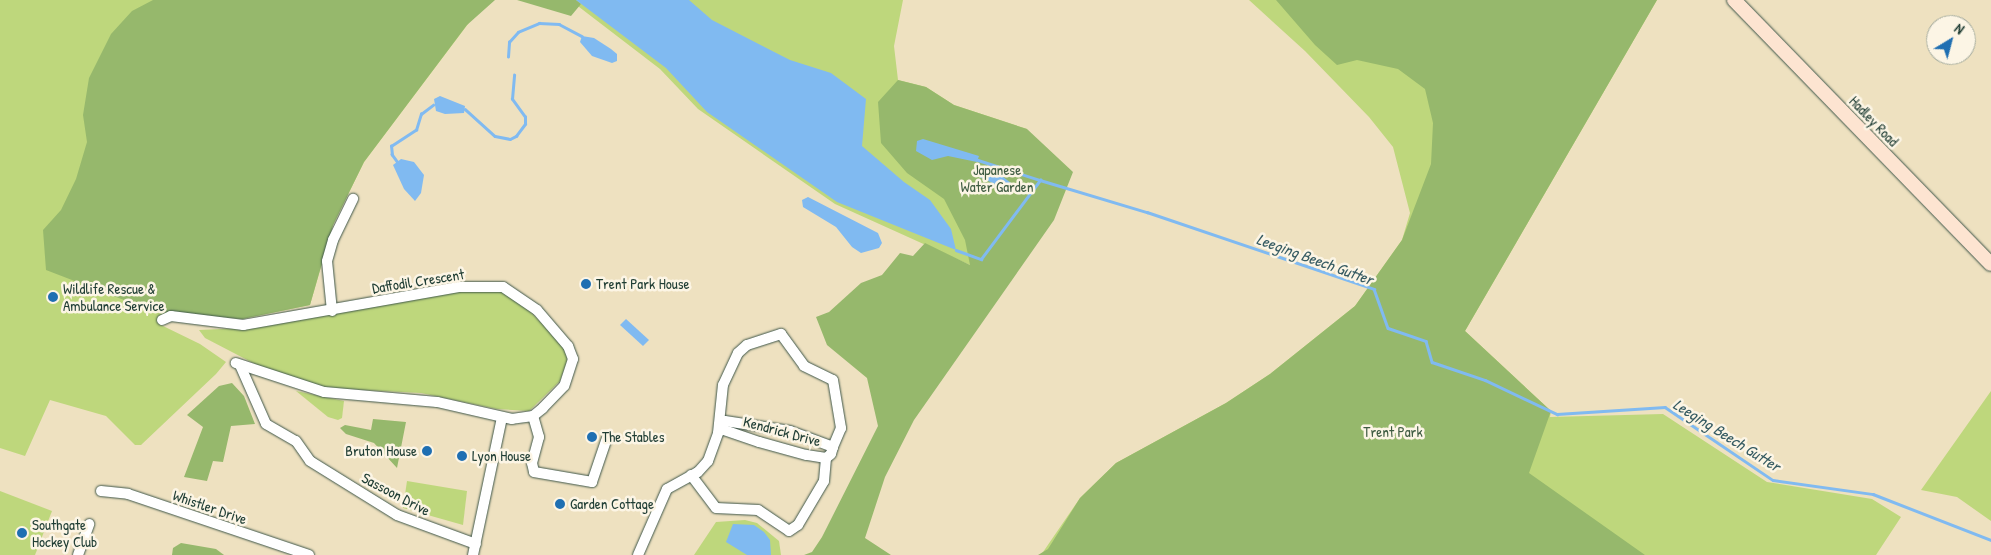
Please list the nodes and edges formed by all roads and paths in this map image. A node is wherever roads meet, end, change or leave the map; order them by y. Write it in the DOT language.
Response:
graph roads {
  1 [pos="1734,0"];
  2 [pos="352,199"];
  3 [pos="1991,264"];
  4 [pos="332,311"];
  5 [pos="162,320"];
  6 [pos="533,416"];
  7 [pos="502,417"];
  8 [pos="719,425"];
  9 [pos="607,438"];
  10 [pos="833,446"];
  11 [pos="826,458"];
  12 [pos="691,475"];
  13 [pos="101,491"];
  14 [pos="89,524"];
  15 [pos="476,544"];
  16 [pos="78,555"];
  17 [pos="309,555"];
  18 [pos="473,555"];
  19 [pos="638,555"];
  1 -- 3 [label="street, Hadley Road"];
  2 -- 4 [label="street"];
  4 -- 5 [label="street, Daffodil Crescent"];
  4 -- 6 [label="street, Daffodil Crescent"];
  6 -- 7 [label="street"];
  6 -- 9 [label="street"];
  7 -- 15 [label="street"];
  7 -- 15 [label="street, Sassoon Drive"];
  8 -- 10 [label="street, Kendrick Drive"];
  8 -- 10 [label="street"];
  8 -- 11 [label="street, Kendrick Drive"];
  8 -- 12 [label="street"];
  10 -- 11 [label="street, Kendrick Drive"];
  11 -- 12 [label="street"];
  12 -- 19 [label="street"];
  13 -- 17 [label="street, Whistler Drive"];
  14 -- 16 [label="street"];
  15 -- 18 [label="street"];
}
